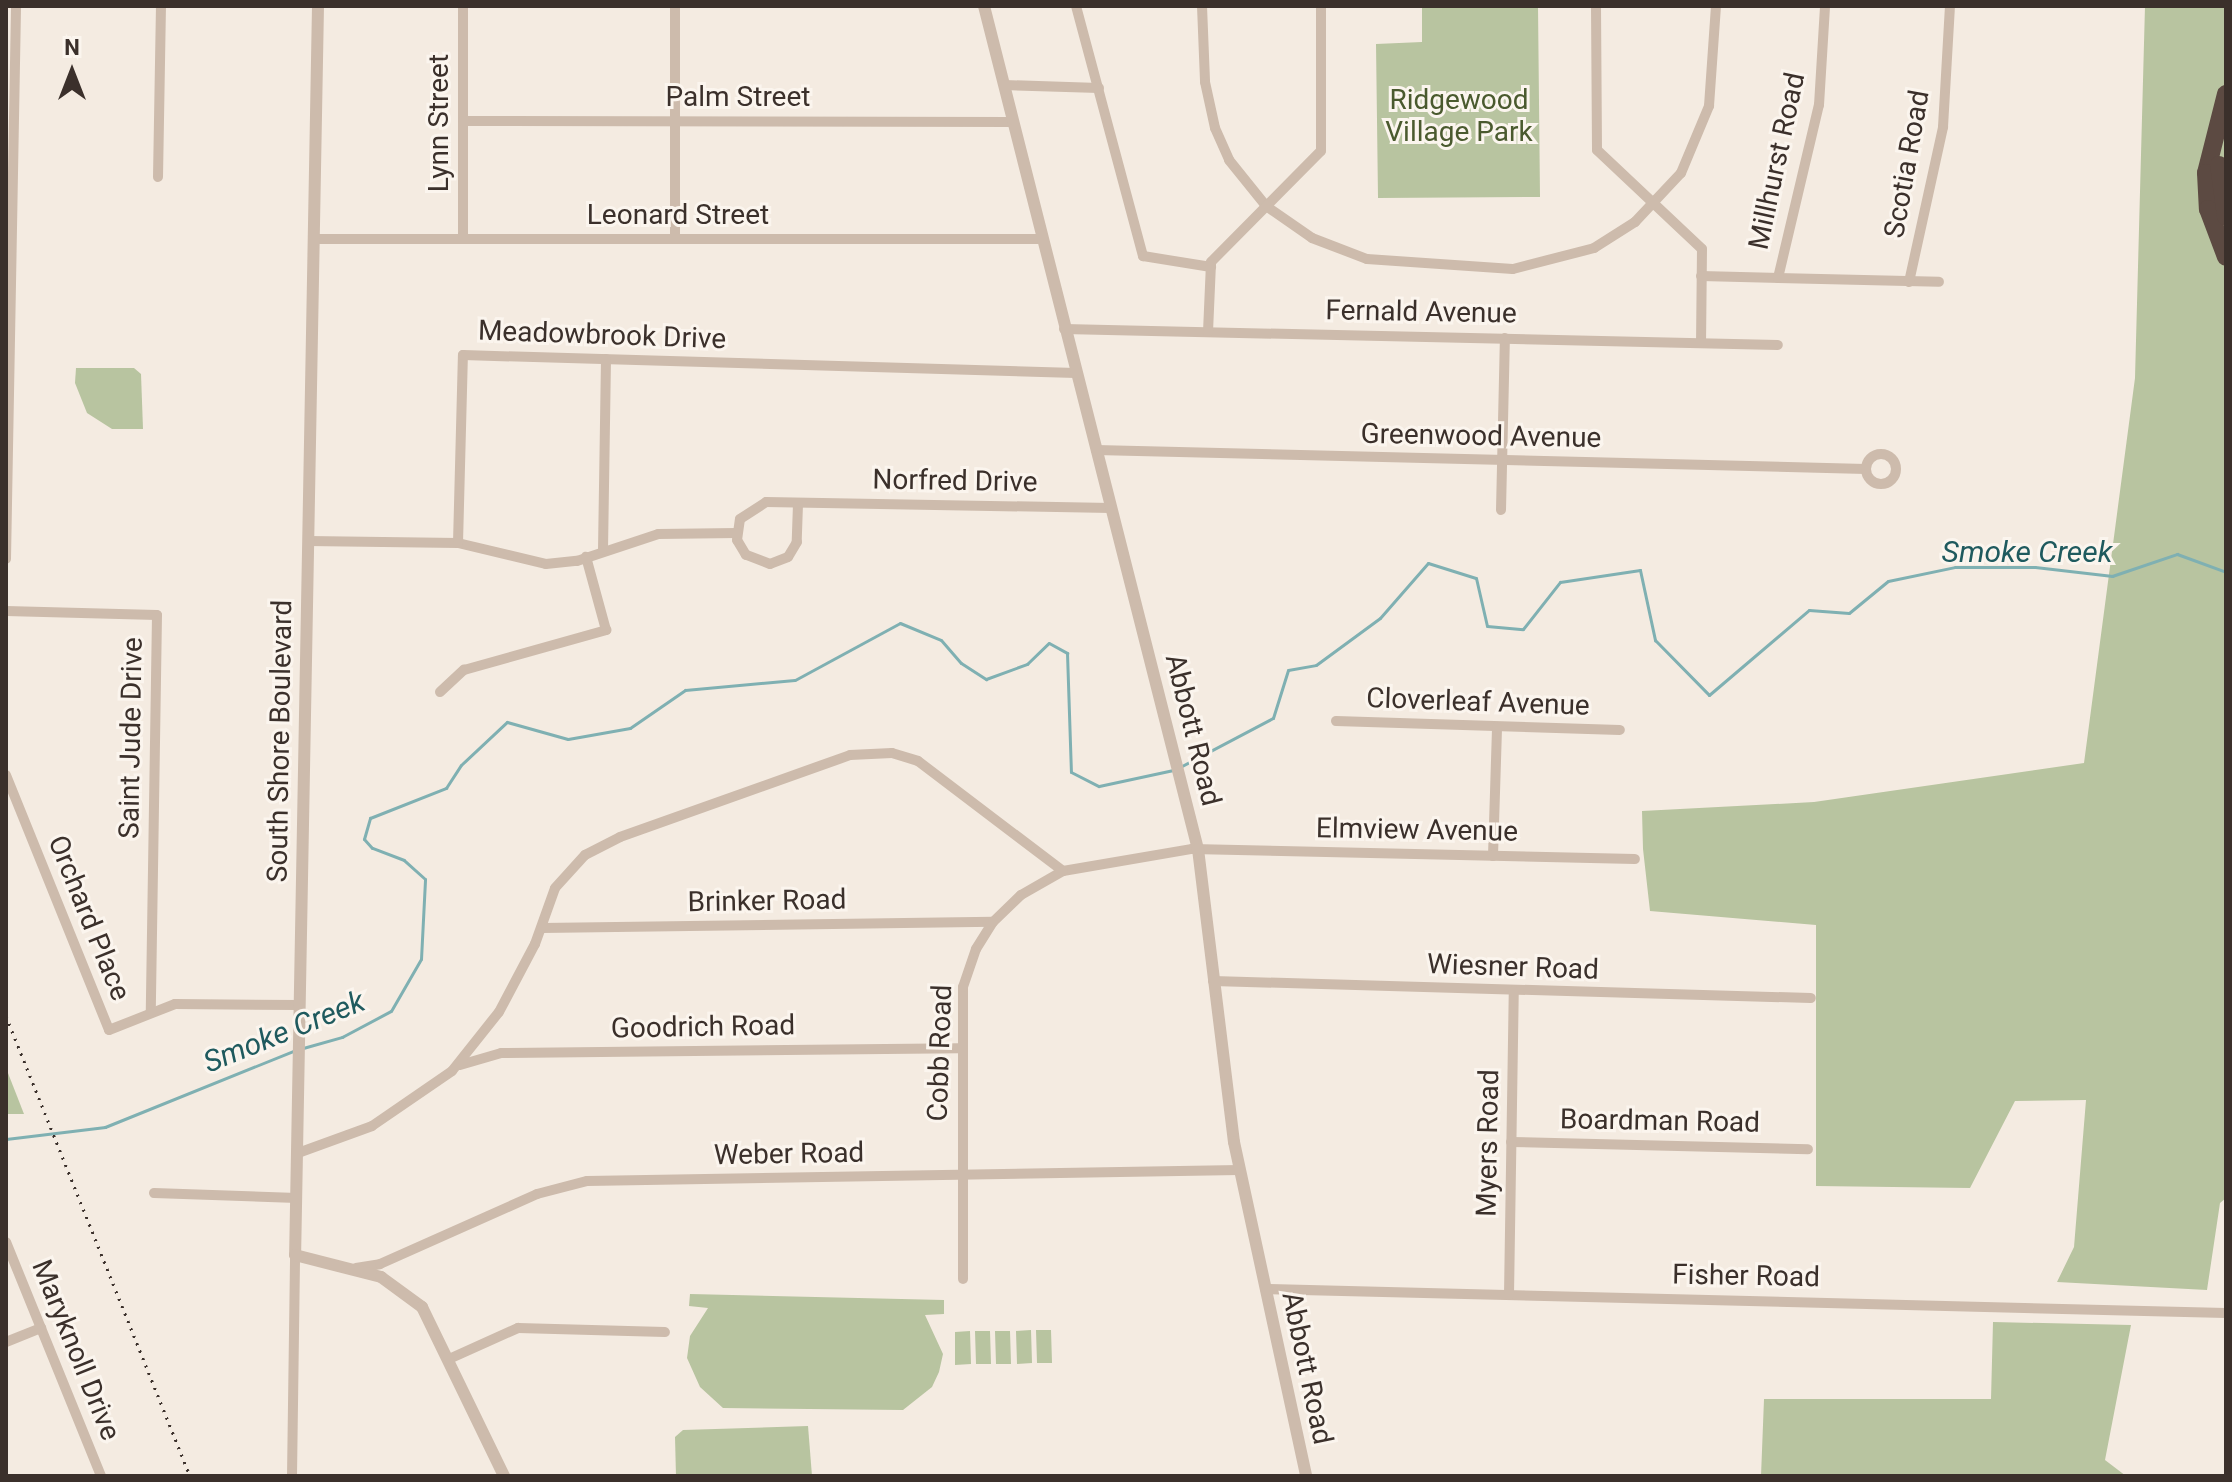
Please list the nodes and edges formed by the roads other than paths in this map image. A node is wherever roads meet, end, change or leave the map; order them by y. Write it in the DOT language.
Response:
graph roads {
  1 [pos="16,6"];
  2 [pos="161,6"];
  3 [pos="318,6"];
  4 [pos="463,6"];
  5 [pos="675,6"];
  6 [pos="984,6"];
  7 [pos="1076,6"];
  8 [pos="1202,6"];
  9 [pos="1321,6"];
  10 [pos="1596,6"];
  11 [pos="1716,6"];
  12 [pos="1825,6"];
  13 [pos="1950,6"];
  14 [pos="1004,85"];
  15 [pos="1098,85"];
  16 [pos="2226,94"];
  17 [pos="463,121"];
  18 [pos="675,121"];
  19 [pos="1012,122"];
  20 [pos="2226,128"];
  21 [pos="158,177"];
  22 [pos="1654,205"];
  23 [pos="1266,206"];
  24 [pos="2226,217"];
  25 [pos="313,239"];
  26 [pos="463,239"];
  27 [pos="675,239"];
  28 [pos="1043,239"];
  29 [pos="2226,257"];
  30 [pos="1211,267"];
  31 [pos="1701,276"];
  32 [pos="1778,278"];
  33 [pos="1909,282"];
  34 [pos="1939,282"];
  35 [pos="1064,329"];
  36 [pos="1208,332"];
  37 [pos="1505,338"];
  38 [pos="1701,342"];
  39 [pos="1778,345"];
  40 [pos="606,359"];
  41 [pos="1076,373"];
  42 [pos="1096,450"];
  43 [pos="1502,460"];
  44 [pos="1866,469"];
  45 [pos="798,504"];
  46 [pos="1111,508"];
  47 [pos="1501,510"];
  48 [pos="737,533"];
  49 [pos="308,541"];
  50 [pos="458,543"];
  51 [pos="603,550"];
  52 [pos="586,557"];
  53 [pos="6,559"];
  54 [pos="6,611"];
  55 [pos="440,692"];
  56 [pos="1336,721"];
  57 [pos="1497,727"];
  58 [pos="1620,730"];
  59 [pos="6,775"];
  60 [pos="1198,849"];
  61 [pos="1493,856"];
  62 [pos="1635,859"];
  63 [pos="1063,871"];
  64 [pos="993,922"];
  65 [pos="542,928"];
  66 [pos="1213,981"];
  67 [pos="1514,991"];
  68 [pos="1811,998"];
  69 [pos="299,1005"];
  70 [pos="151,1013"];
  71 [pos="959,1048"];
  72 [pos="452,1071"];
  73 [pos="1511,1142"];
  74 [pos="1808,1149"];
  75 [pos="298,1153"];
  76 [pos="1239,1170"];
  77 [pos="961,1174"];
  78 [pos="154,1193"];
  79 [pos="297,1198"];
  80 [pos="6,1242"];
  81 [pos="295,1255"];
  82 [pos="356,1268"];
  83 [pos="963,1279"];
  84 [pos="1265,1289"];
  85 [pos="1509,1295"];
  86 [pos="2226,1313"];
  87 [pos="41,1328"];
  88 [pos="665,1332"];
  89 [pos="6,1342"];
  90 [pos="449,1359"];
  91 [pos="101,1476"];
  92 [pos="292,1476"];
  93 [pos="504,1476"];
  94 [pos="1306,1476"];
  1 -- 53 [label="street"];
  2 -- 21 [label="street"];
  3 -- 25 [label="street, South Shore Boulevard"];
  4 -- 17 [label="street, Lynn Street"];
  5 -- 18 [label="street"];
  6 -- 14 [label="street, Abbott Road"];
  7 -- 15 [label="street"];
  8 -- 23 [label="street"];
  9 -- 23 [label="street"];
  10 -- 22 [label="street"];
  11 -- 22 [label="street"];
  12 -- 32 [label="street, Millhurst Road"];
  13 -- 33 [label="street, Scotia Road"];
  14 -- 15 [label="street"];
  14 -- 19 [label="street, Abbott Road"];
  15 -- 30 [label="street"];
  16 -- 29 [label="highway"];
  17 -- 18 [label="street, Palm Street"];
  17 -- 26 [label="street, Lynn Street"];
  18 -- 19 [label="street, Palm Street"];
  18 -- 27 [label="street"];
  19 -- 28 [label="street, Abbott Road"];
  20 -- 24 [label="highway"];
  22 -- 23 [label="street"];
  22 -- 31 [label="street"];
  23 -- 30 [label="street"];
  25 -- 26 [label="street, Leonard Street"];
  25 -- 49 [label="street, South Shore Boulevard"];
  26 -- 27 [label="street, Leonard Street"];
  27 -- 28 [label="street, Leonard Street"];
  28 -- 35 [label="street, Abbott Road"];
  30 -- 36 [label="street"];
  31 -- 32 [label="street"];
  31 -- 38 [label="street"];
  32 -- 33 [label="street"];
  33 -- 34 [label="street"];
  35 -- 36 [label="street, Fernald Avenue"];
  35 -- 41 [label="street, Abbott Road"];
  36 -- 37 [label="street, Fernald Avenue"];
  37 -- 38 [label="street, Fernald Avenue"];
  37 -- 43 [label="street"];
  38 -- 39 [label="street, Fernald Avenue"];
  40 -- 41 [label="street, Meadowbrook Drive"];
  40 -- 50 [label="street, Meadowbrook Drive"];
  40 -- 51 [label="street"];
  41 -- 42 [label="street, Abbott Road"];
  42 -- 43 [label="street, Greenwood Avenue"];
  42 -- 46 [label="street, Abbott Road"];
  43 -- 44 [label="street, Greenwood Avenue"];
  43 -- 47 [label="street"];
  45 -- 46 [label="street, Norfred Drive"];
  45 -- 48 [label="street, Norfred Drive"];
  45 -- 48 [label="street"];
  46 -- 60 [label="street, Abbott Road"];
  48 -- 51 [label="street"];
  49 -- 50 [label="street"];
  49 -- 69 [label="street, South Shore Boulevard"];
  50 -- 52 [label="street"];
  51 -- 52 [label="street"];
  52 -- 55 [label="street"];
  54 -- 70 [label="street, Saint Jude Drive"];
  56 -- 57 [label="street, Cloverleaf Avenue"];
  57 -- 58 [label="street, Cloverleaf Avenue"];
  57 -- 61 [label="street"];
  59 -- 70 [label="street, Orchard Place"];
  60 -- 61 [label="street, Elmview Avenue"];
  60 -- 63 [label="street, Elmview Avenue"];
  60 -- 66 [label="street, Abbott Road"];
  61 -- 62 [label="street, Elmview Avenue"];
  63 -- 64 [label="street, Cobb Road"];
  63 -- 65 [label="street"];
  64 -- 65 [label="street, Brinker Road"];
  64 -- 71 [label="street, Cobb Road"];
  65 -- 72 [label="street"];
  66 -- 67 [label="street, Wiesner Road"];
  66 -- 76 [label="street, Abbott Road"];
  67 -- 68 [label="street, Wiesner Road"];
  67 -- 73 [label="street, Myers Road"];
  69 -- 70 [label="street, Orchard Place"];
  69 -- 75 [label="street, South Shore Boulevard"];
  71 -- 72 [label="street, Goodrich Road"];
  71 -- 77 [label="street, Cobb Road"];
  72 -- 75 [label="street"];
  73 -- 74 [label="street, Boardman Road"];
  73 -- 85 [label="street, Myers Road"];
  75 -- 79 [label="street, South Shore Boulevard"];
  76 -- 77 [label="street, Weber Road"];
  76 -- 84 [label="street, Abbott Road"];
  77 -- 82 [label="street, Weber Road"];
  77 -- 83 [label="street, Cobb Road"];
  78 -- 79 [label="street"];
  79 -- 81 [label="street, South Shore Boulevard"];
  80 -- 87 [label="street, Maryknoll Drive"];
  81 -- 82 [label="street"];
  81 -- 92 [label="street, South Shore Boulevard"];
  82 -- 90 [label="street"];
  84 -- 85 [label="street, Fisher Road"];
  84 -- 94 [label="street, Abbott Road"];
  85 -- 86 [label="street, Fisher Road"];
  87 -- 89 [label="street"];
  87 -- 91 [label="street, Maryknoll Drive"];
  88 -- 90 [label="street"];
  90 -- 93 [label="street"];
}
